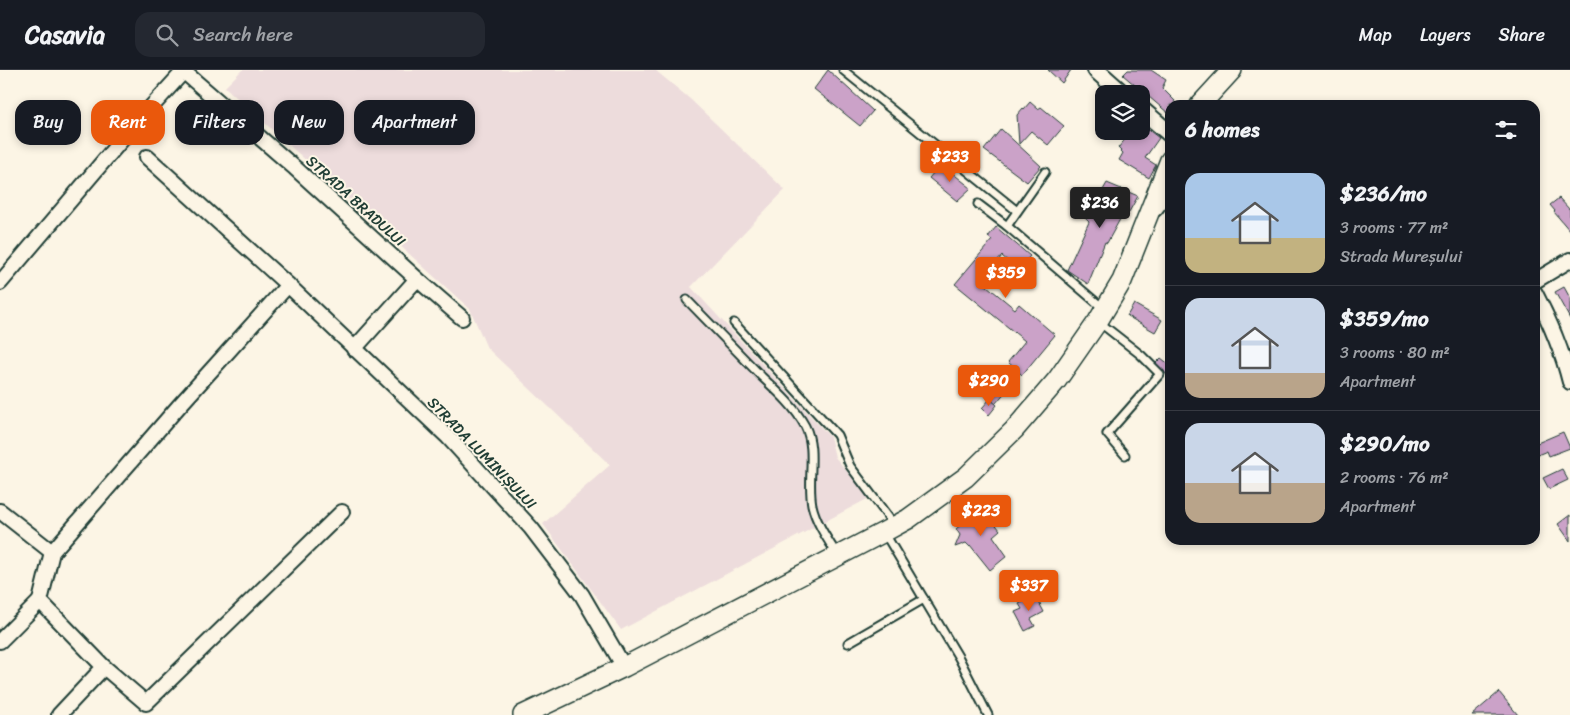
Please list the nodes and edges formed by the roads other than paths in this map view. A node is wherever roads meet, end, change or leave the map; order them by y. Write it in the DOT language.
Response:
graph roads {
  1 [pos="843,70"];
  2 [pos="1096,70"];
  3 [pos="1232,70"];
  4 [pos="182,71"];
  5 [pos="1113,85"];
  6 [pos="1205,100"];
  7 [pos="1150,117"];
  8 [pos="1165,130"];
  9 [pos="147,157"];
  10 [pos="1045,172"];
  11 [pos="1165,173"];
  12 [pos="1165,195"];
  13 [pos="978,204"];
  14 [pos="1017,211"];
  15 [pos="1148,217"];
  16 [pos="1008,226"];
  17 [pos="1570,260"];
  18 [pos="2,278"];
  19 [pos="1540,278"];
  20 [pos="417,279"];
  21 [pos="288,285"];
  22 [pos="687,300"];
  23 [pos="1540,302"];
  24 [pos="1102,316"];
  25 [pos="462,318"];
  26 [pos="734,323"];
  27 [pos="354,349"];
  28 [pos="1570,382"];
  29 [pos="1125,455"];
  30 [pos="0,511"];
  31 [pos="342,512"];
  32 [pos="889,529"];
  33 [pos="52,552"];
  34 [pos="838,557"];
  35 [pos="924,599"];
  36 [pos="40,601"];
  37 [pos="0,641"];
  38 [pos="848,643"];
  39 [pos="104,667"];
  40 [pos="624,667"];
  41 [pos="59,715"];
  42 [pos="523,715"];
  43 [pos="988,715"];
  1 -- 14 [label="lane"];
  2 -- 5 [label="street"];
  3 -- 6 [label="main road"];
  4 -- 18 [label="street"];
  4 -- 20 [label="street, STRADA BRADULUI"];
  7 -- 8 [label="street"];
  9 -- 21 [label="street, STRADA LUMINIȘULUI"];
  10 -- 14 [label="lane"];
  11 -- 15 [label="main road"];
  12 -- 15 [label="street"];
  13 -- 16 [label="lane"];
  14 -- 16 [label="lane"];
  15 -- 24 [label="main road"];
  16 -- 24 [label="lane"];
  17 -- 19 [label="street"];
  20 -- 25 [label="street, STRADA BRADULUI"];
  20 -- 27 [label="street"];
  21 -- 27 [label="street, STRADA LUMINIȘULUI"];
  21 -- 33 [label="street"];
  22 -- 34 [label="lane"];
  23 -- 28 [label="street"];
  24 -- 29 [label="lane"];
  24 -- 32 [label="main road"];
  26 -- 32 [label="lane"];
  27 -- 40 [label="street, STRADA LUMINIȘULUI"];
  30 -- 33 [label="street"];
  31 -- 39 [label="street"];
  32 -- 34 [label="main road"];
  32 -- 35 [label="lane"];
  33 -- 36 [label="street"];
  34 -- 40 [label="main road"];
  35 -- 38 [label="lane"];
  35 -- 43 [label="lane"];
  36 -- 37 [label="street"];
  36 -- 39 [label="street"];
  39 -- 41 [label="street"];
  40 -- 42 [label="main road"];
}
